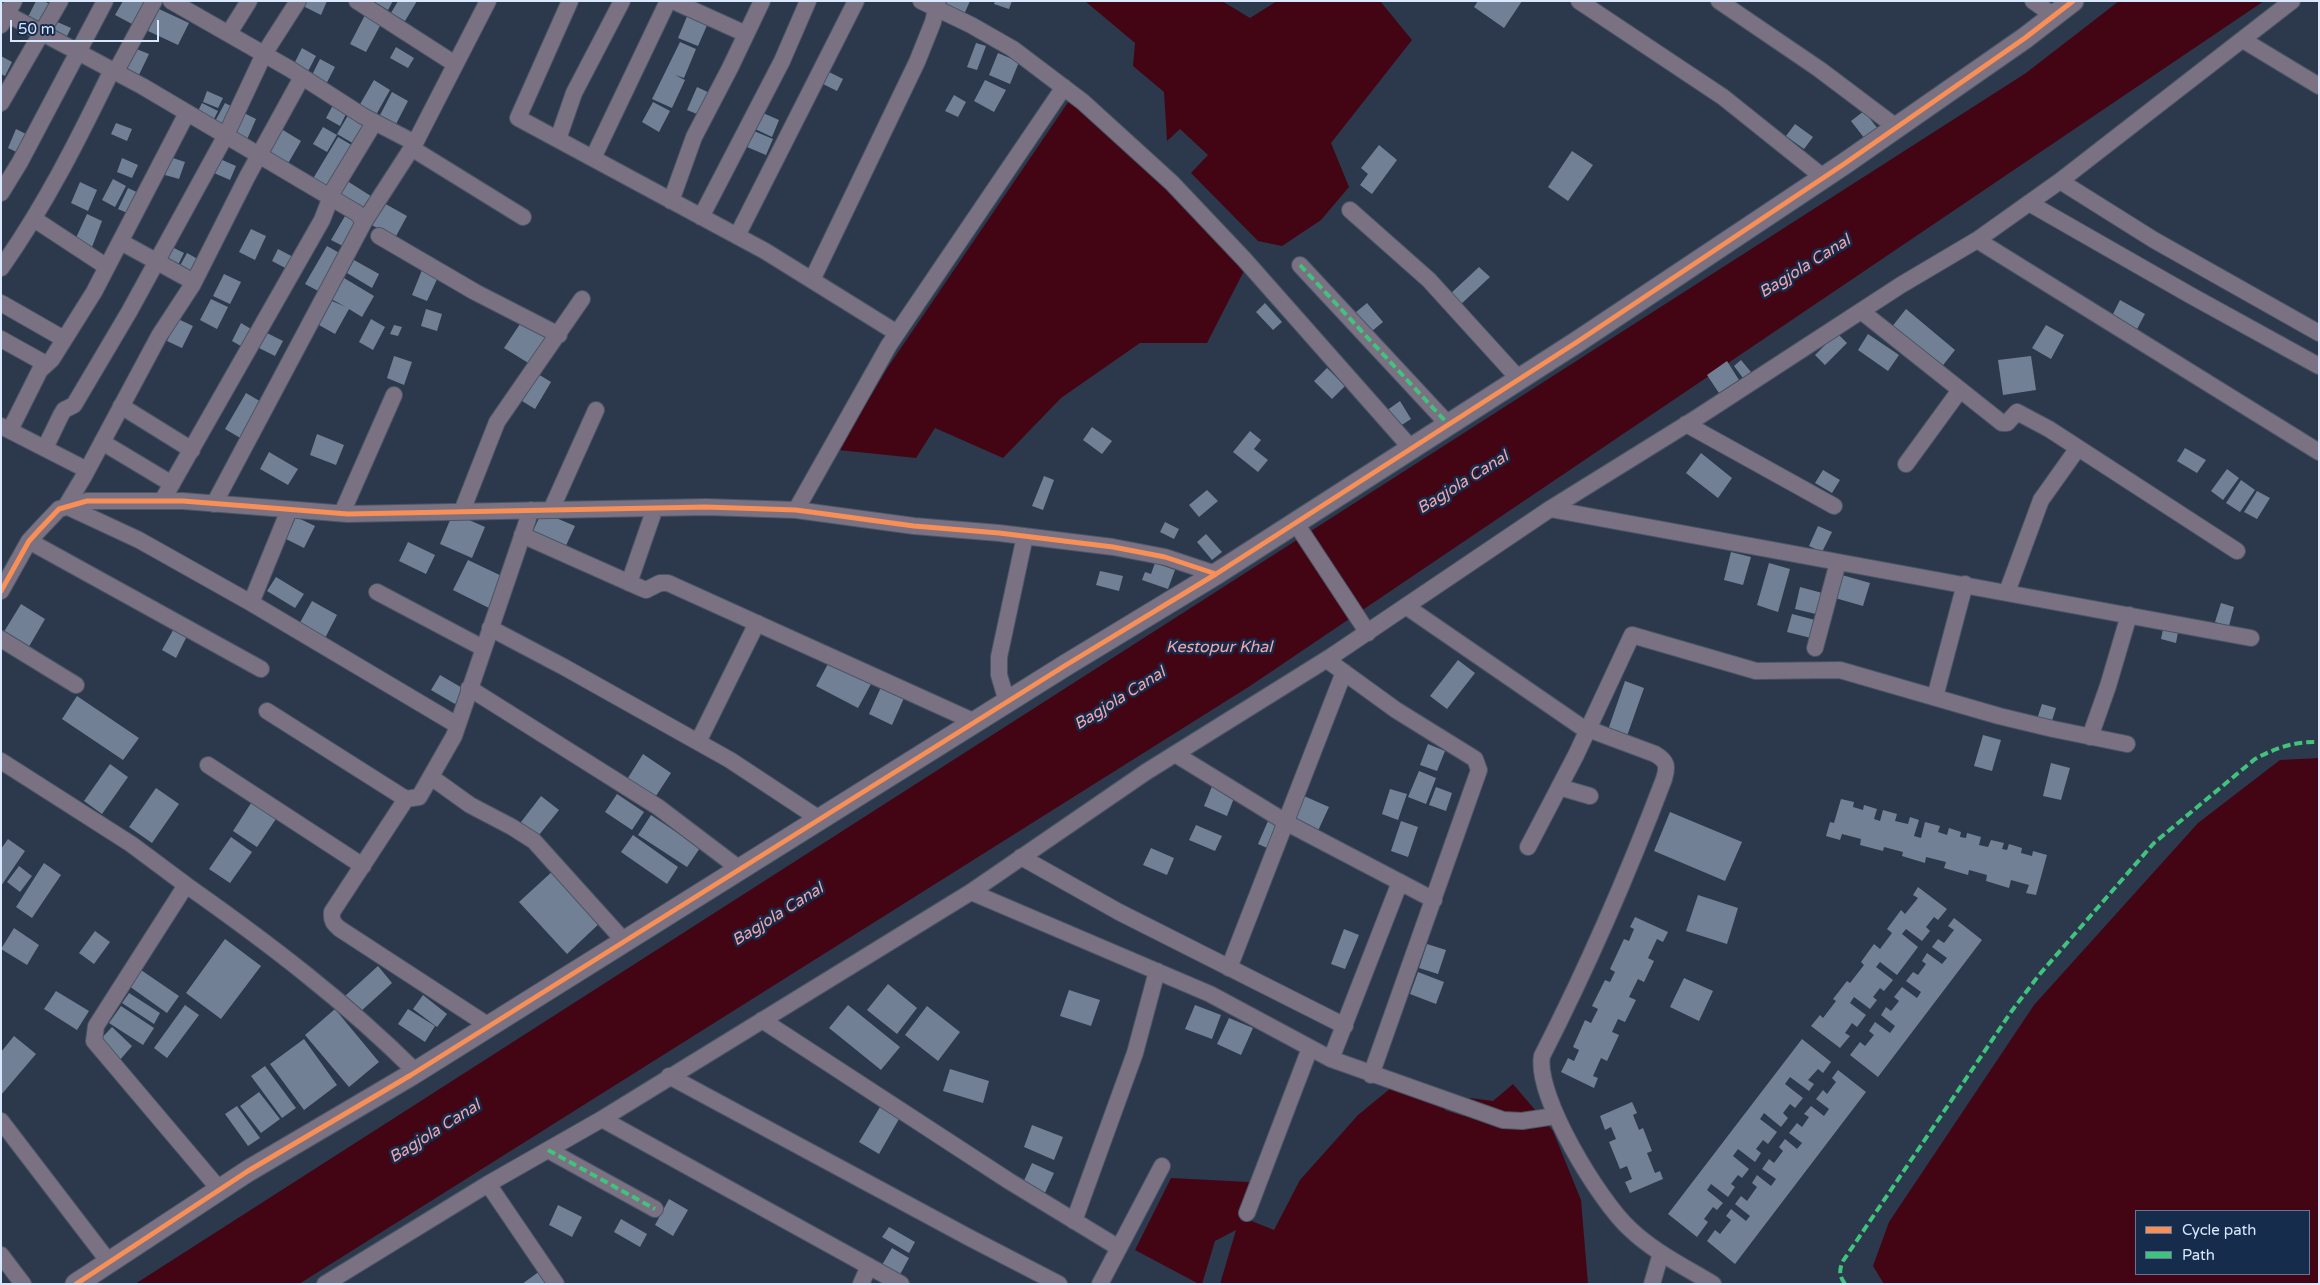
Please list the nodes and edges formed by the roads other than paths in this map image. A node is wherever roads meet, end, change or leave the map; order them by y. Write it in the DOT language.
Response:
graph roads {
  1 [pos="60,1"];
  2 [pos="106,1"];
  3 [pos="154,1"];
  4 [pos="171,1"];
  5 [pos="249,1"];
  6 [pos="298,1"];
  7 [pos="357,1"];
  8 [pos="488,1"];
  9 [pos="570,1"];
  10 [pos="668,1"];
  11 [pos="673,1"];
  12 [pos="762,1"];
  13 [pos="808,1"];
  14 [pos="856,1"];
  15 [pos="921,1"];
  16 [pos="1580,1"];
  17 [pos="1719,1"];
  18 [pos="2033,1"];
  19 [pos="2073,1"];
  20 [pos="2292,1"];
  21 [pos="618,3"];
  22 [pos="937,5"];
  23 [pos="197,8"];
  24 [pos="6,13"];
  25 [pos="2054,16"];
  26 [pos="42,33"];
  27 [pos="229,33"];
  28 [pos="746,34"];
  29 [pos="2243,40"];
  30 [pos="78,53"];
  31 [pos="264,54"];
  32 [pos="455,64"];
  33 [pos="114,72"];
  34 [pos="302,77"];
  35 [pos="2319,86"];
  36 [pos="1064,87"];
  37 [pos="1,103"];
  38 [pos="187,113"];
  39 [pos="374,122"];
  40 [pos="1896,127"];
  41 [pos="226,136"];
  42 [pos="558,139"];
  43 [pos="414,146"];
  44 [pos="259,155"];
  45 [pos="593,158"];
  46 [pos="1823,177"];
  47 [pos="2060,181"];
  48 [pos="1,193"];
  49 [pos="331,197"];
  50 [pos="671,200"];
  51 [pos="2030,203"];
  52 [pos="1350,210"];
  53 [pos="701,217"];
  54 [pos="523,218"];
  55 [pos="34,219"];
  56 [pos="364,222"];
  57 [pos="379,236"];
  58 [pos="737,236"];
  59 [pos="1977,240"];
  60 [pos="121,242"];
  61 [pos="157,262"];
  62 [pos="1300,265"];
  63 [pos="107,267"];
  64 [pos="1,268"];
  65 [pos="812,280"];
  66 [pos="194,282"];
  67 [pos="582,299"];
  68 [pos="1,304"];
  69 [pos="1861,311"];
  70 [pos="898,333"];
  71 [pos="2319,333"];
  72 [pos="558,335"];
  73 [pos="1,339"];
  74 [pos="64,339"];
  75 [pos="46,364"];
  76 [pos="2319,366"];
  77 [pos="1519,379"];
  78 [pos="1960,390"];
  79 [pos="394,395"];
  80 [pos="121,406"];
  81 [pos="596,410"];
  82 [pos="1448,424"];
  83 [pos="1686,424"];
  84 [pos="5,428"];
  85 [pos="102,442"];
  86 [pos="45,448"];
  87 [pos="1411,448"];
  88 [pos="2078,448"];
  89 [pos="192,450"];
  90 [pos="2319,452"];
  91 [pos="1906,464"];
  92 [pos="87,470"];
  93 [pos="172,484"];
  94 [pos="162,501"];
  95 [pos="214,504"];
  96 [pos="66,506"];
  97 [pos="1834,506"];
  98 [pos="655,508"];
  99 [pos="1550,509"];
  100 [pos="289,510"];
  101 [pos="531,510"];
  102 [pos="551,510"];
  103 [pos="796,510"];
  104 [pos="462,511"];
  105 [pos="342,513"];
  106 [pos="1295,522"];
  107 [pos="522,535"];
  108 [pos="1025,536"];
  109 [pos="28,541"];
  110 [pos="2237,551"];
  111 [pos="1838,562"];
  112 [pos="1216,574"];
  113 [pos="629,583"];
  114 [pos="1964,584"];
  115 [pos="1,591"];
  116 [pos="377,592"];
  117 [pos="2007,592"];
  118 [pos="251,603"];
  119 [pos="1407,607"];
  120 [pos="2129,615"];
  121 [pos="757,624"];
  122 [pos="490,628"];
  123 [pos="1368,633"];
  124 [pos="2251,638"];
  125 [pos="1,639"];
  126 [pos="483,648"];
  127 [pos="1814,648"];
  128 [pos="1327,660"];
  129 [pos="261,669"];
  130 [pos="1344,672"];
  131 [pos="76,685"];
  132 [pos="469,688"];
  133 [pos="1935,698"];
  134 [pos="1007,702"];
  135 [pos="267,711"];
  136 [pos="975,722"];
  137 [pos="457,725"];
  138 [pos="1587,729"];
  139 [pos="2090,736"];
  140 [pos="698,742"];
  141 [pos="2127,744"];
  142 [pos="1174,754"];
  143 [pos="1,761"];
  144 [pos="208,765"];
  145 [pos="431,777"];
  146 [pos="1559,787"];
  147 [pos="1590,796"];
  148 [pos="406,799"];
  149 [pos="821,820"];
  150 [pos="1286,823"];
  151 [pos="1528,847"];
  152 [pos="1021,858"];
  153 [pos="363,866"];
  154 [pos="741,870"];
  155 [pos="1400,882"];
  156 [pos="186,885"];
  157 [pos="971,892"];
  158 [pos="1434,900"];
  159 [pos="625,942"];
  160 [pos="1229,968"];
  161 [pos="1157,971"];
  162 [pos="762,1020"];
  163 [pos="489,1026"];
  164 [pos="1344,1026"];
  165 [pos="1310,1048"];
  166 [pos="1331,1059"];
  167 [pos="416,1072"];
  168 [pos="1372,1075"];
  169 [pos="669,1076"];
  170 [pos="1555,1116"];
  171 [pos="602,1119"];
  172 [pos="1,1121"];
  173 [pos="548,1150"];
  174 [pos="1162,1166"];
  175 [pos="488,1184"];
  176 [pos="220,1190"];
  177 [pos="654,1209"];
  178 [pos="1247,1213"];
  179 [pos="1074,1221"];
  180 [pos="1119,1248"];
  181 [pos="1661,1253"];
  182 [pos="1,1254"];
  183 [pos="109,1262"];
  184 [pos="869,1266"];
  185 [pos="334,1282"];
  186 [pos="23,1284"];
  187 [pos="76,1284"];
  188 [pos="556,1284"];
  189 [pos="862,1284"];
  190 [pos="901,1284"];
  191 [pos="1059,1284"];
  192 [pos="1100,1284"];
  193 [pos="1652,1284"];
  194 [pos="1713,1284"];
  1 -- 26 [label="street"];
  2 -- 30 [label="street"];
  3 -- 33 [label="street"];
  4 -- 23 [label="street"];
  5 -- 27 [label="street"];
  6 -- 31 [label="street"];
  7 -- 32 [label="street"];
  8 -- 32 [label="street"];
  9 -- 42 [label="street"];
  10 -- 45 [label="street"];
  11 -- 28 [label="street"];
  12 -- 28 [label="street"];
  13 -- 53 [label="street"];
  14 -- 58 [label="street"];
  15 -- 22 [label="street"];
  16 -- 46 [label="street"];
  17 -- 40 [label="street"];
  18 -- 25 [label="street"];
  19 -- 25 [label="street"];
  20 -- 29 [label="street"];
  21 -- 42 [label="street"];
  22 -- 36 [label="street"];
  22 -- 65 [label="street"];
  23 -- 27 [label="street"];
  24 -- 26 [label="street"];
  25 -- 40 [label="street"];
  26 -- 30 [label="street"];
  26 -- 37 [label="street"];
  27 -- 31 [label="street"];
  28 -- 50 [label="street"];
  29 -- 35 [label="street"];
  29 -- 47 [label="street"];
  30 -- 33 [label="street"];
  30 -- 48 [label="street"];
  31 -- 34 [label="street"];
  31 -- 41 [label="street"];
  32 -- 43 [label="street"];
  33 -- 38 [label="street"];
  33 -- 55 [label="street"];
  34 -- 39 [label="street"];
  34 -- 44 [label="street"];
  36 -- 70 [label="street"];
  36 -- 87 [label="street"];
  38 -- 41 [label="street"];
  38 -- 60 [label="street"];
  39 -- 43 [label="street"];
  39 -- 49 [label="street"];
  40 -- 46 [label="street"];
  41 -- 44 [label="street"];
  41 -- 61 [label="street"];
  42 -- 45 [label="street"];
  43 -- 54 [label="street"];
  43 -- 56 [label="street"];
  44 -- 49 [label="street"];
  44 -- 66 [label="street"];
  45 -- 50 [label="street"];
  46 -- 77 [label="street"];
  47 -- 51 [label="street"];
  47 -- 71 [label="street"];
  49 -- 56 [label="street"];
  49 -- 89 [label="street"];
  50 -- 53 [label="street"];
  51 -- 59 [label="street"];
  51 -- 76 [label="street"];
  52 -- 77 [label="street"];
  53 -- 58 [label="street"];
  55 -- 63 [label="street"];
  55 -- 64 [label="street"];
  56 -- 95 [label="street"];
  57 -- 72 [label="street"];
  58 -- 65 [label="street"];
  59 -- 69 [label="street"];
  59 -- 90 [label="street"];
  60 -- 61 [label="street"];
  60 -- 63 [label="street"];
  61 -- 66 [label="street"];
  61 -- 86 [label="street"];
  62 -- 82 [label="street"];
  63 -- 74 [label="street"];
  65 -- 70 [label="street"];
  66 -- 80 [label="street"];
  67 -- 72 [label="street"];
  68 -- 74 [label="street"];
  69 -- 78 [label="street"];
  69 -- 83 [label="street"];
  70 -- 103 [label="street"];
  72 -- 104 [label="street"];
  73 -- 75 [label="street"];
  74 -- 75 [label="street"];
  75 -- 84 [label="street"];
  77 -- 82 [label="street"];
  78 -- 88 [label="street"];
  78 -- 91 [label="street"];
  79 -- 105 [label="street"];
  80 -- 85 [label="street"];
  80 -- 89 [label="street"];
  81 -- 102 [label="street"];
  82 -- 87 [label="street"];
  83 -- 97 [label="street"];
  83 -- 99 [label="street"];
  84 -- 86 [label="street"];
  85 -- 92 [label="street"];
  85 -- 93 [label="street"];
  86 -- 92 [label="street"];
  87 -- 106 [label="street"];
  88 -- 110 [label="street"];
  88 -- 117 [label="street"];
  89 -- 93 [label="street"];
  92 -- 96 [label="street"];
  93 -- 94 [label="street"];
  94 -- 95 [label="street"];
  94 -- 96 [label="street"];
  95 -- 100 [label="street"];
  96 -- 109 [label="street"];
  96 -- 118 [label="street"];
  98 -- 102 [label="street"];
  98 -- 103 [label="street"];
  98 -- 113 [label="street"];
  99 -- 111 [label="street"];
  99 -- 119 [label="street"];
  100 -- 105 [label="street"];
  100 -- 118 [label="street"];
  101 -- 102 [label="street"];
  101 -- 104 [label="street"];
  101 -- 107 [label="street"];
  103 -- 108 [label="street"];
  104 -- 105 [label="street"];
  106 -- 112 [label="street"];
  106 -- 123 [label="street"];
  107 -- 113 [label="street"];
  107 -- 122 [label="street"];
  108 -- 112 [label="street"];
  108 -- 134 [label="street"];
  109 -- 115 [label="street"];
  109 -- 129 [label="street"];
  111 -- 114 [label="street"];
  111 -- 127 [label="street"];
  112 -- 134 [label="street"];
  113 -- 121 [label="street"];
  114 -- 117 [label="street"];
  114 -- 133 [label="street"];
  116 -- 126 [label="street"];
  117 -- 120 [label="street"];
  118 -- 137 [label="street"];
  119 -- 123 [label="street"];
  119 -- 138 [label="street"];
  120 -- 124 [label="street"];
  120 -- 139 [label="street"];
  121 -- 136 [label="street"];
  121 -- 140 [label="street"];
  122 -- 126 [label="street"];
  122 -- 140 [label="street"];
  123 -- 128 [label="street"];
  125 -- 131 [label="street"];
  126 -- 132 [label="street"];
  128 -- 130 [label="street"];
  128 -- 142 [label="street"];
  130 -- 150 [label="street"];
  130 -- 158 [label="street"];
  132 -- 137 [label="street"];
  132 -- 154 [label="street"];
  133 -- 138 [label="street"];
  133 -- 139 [label="street"];
  134 -- 136 [label="street"];
  135 -- 148 [label="street"];
  136 -- 149 [label="street"];
  137 -- 145 [label="street"];
  138 -- 146 [label="street"];
  138 -- 170 [label="street"];
  139 -- 141 [label="street"];
  140 -- 149 [label="street"];
  142 -- 150 [label="street"];
  142 -- 152 [label="street"];
  143 -- 156 [label="street"];
  144 -- 153 [label="street"];
  145 -- 148 [label="street"];
  145 -- 159 [label="street"];
  146 -- 147 [label="street"];
  146 -- 151 [label="street"];
  148 -- 153 [label="street"];
  149 -- 154 [label="street"];
  150 -- 155 [label="street"];
  150 -- 160 [label="street"];
  152 -- 157 [label="street"];
  152 -- 160 [label="street"];
  153 -- 163 [label="street"];
  154 -- 159 [label="street"];
  155 -- 158 [label="street"];
  155 -- 164 [label="street"];
  156 -- 167 [label="street"];
  156 -- 176 [label="street"];
  157 -- 161 [label="street"];
  157 -- 162 [label="street"];
  158 -- 168 [label="street"];
  159 -- 163 [label="street"];
  160 -- 164 [label="street"];
  161 -- 165 [label="street"];
  161 -- 179 [label="street"];
  162 -- 169 [label="street"];
  162 -- 179 [label="street"];
  163 -- 167 [label="street"];
  164 -- 166 [label="street"];
  165 -- 166 [label="street"];
  165 -- 178 [label="street"];
  166 -- 168 [label="street"];
  167 -- 176 [label="street"];
  168 -- 170 [label="street"];
  169 -- 171 [label="street"];
  169 -- 191 [label="street"];
  170 -- 181 [label="street"];
  171 -- 173 [label="street"];
  171 -- 184 [label="street"];
  172 -- 183 [label="street"];
  173 -- 175 [label="street"];
  173 -- 177 [label="street"];
  174 -- 180 [label="street"];
  175 -- 185 [label="street"];
  175 -- 188 [label="street"];
  176 -- 183 [label="street"];
  179 -- 180 [label="street"];
  180 -- 192 [label="street"];
  181 -- 193 [label="street"];
  181 -- 194 [label="street"];
  182 -- 186 [label="street"];
  183 -- 187 [label="street"];
  184 -- 189 [label="street"];
  184 -- 190 [label="street"];
}
